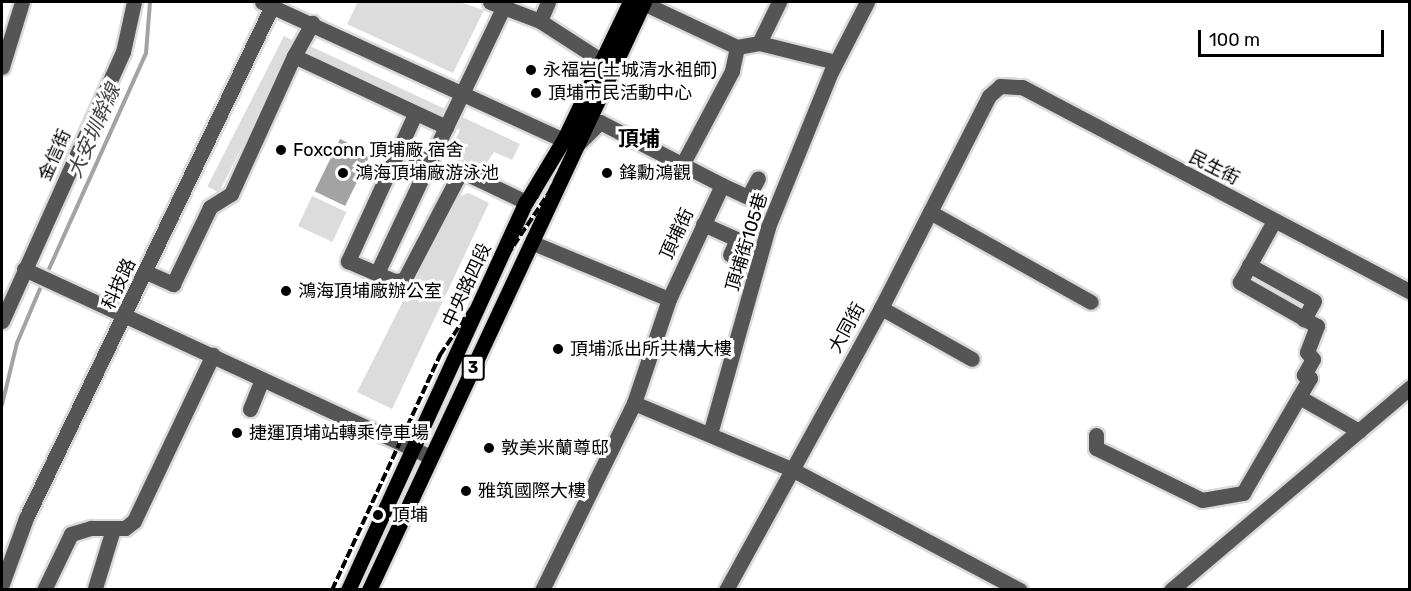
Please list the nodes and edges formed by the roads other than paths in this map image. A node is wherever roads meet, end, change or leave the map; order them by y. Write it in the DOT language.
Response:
graph roads {
  1 [pos="22,2"];
  2 [pos="134,2"];
  3 [pos="548,2"];
  4 [pos="640,2"];
  5 [pos="779,2"];
  6 [pos="867,2"];
  7 [pos="270,3"];
  8 [pos="500,3"];
  9 [pos="540,21"];
  10 [pos="312,23"];
  11 [pos="759,43"];
  12 [pos="737,47"];
  13 [pos="294,56"];
  14 [pos="602,61"];
  15 [pos="836,62"];
  16 [pos="2,67"];
  17 [pos="1000,86"];
  18 [pos="462,92"];
  19 [pos="415,114"];
  20 [pos="446,128"];
  21 [pos="570,143"];
  22 [pos="399,148"];
  23 [pos="430,162"];
  24 [pos="683,163"];
  25 [pos="758,178"];
  26 [pos="722,185"];
  27 [pos="526,202"];
  28 [pos="930,212"];
  29 [pos="1274,221"];
  30 [pos="703,224"];
  31 [pos="533,243"];
  32 [pos="730,255"];
  33 [pos="24,269"];
  34 [pos="146,272"];
  35 [pos="377,273"];
  36 [pos="1410,292"];
  37 [pos="669,298"];
  38 [pos="1091,302"];
  39 [pos="881,308"];
  40 [pos="127,314"];
  41 [pos="2,321"];
  42 [pos="213,355"];
  43 [pos="972,359"];
  44 [pos="262,378"];
  45 [pos="1410,387"];
  46 [pos="1299,397"];
  47 [pos="634,403"];
  48 [pos="250,408"];
  49 [pos="1359,431"];
  50 [pos="711,434"];
  51 [pos="1096,435"];
  52 [pos="413,450"];
  53 [pos="430,457"];
  54 [pos="791,469"];
  55 [pos="113,529"];
  56 [pos="5,562"];
  57 [pos="552,570"];
  58 [pos="2,584"];
  59 [pos="95,588"];
  60 [pos="44,590"];
  61 [pos="348,590"];
  62 [pos="369,590"];
  63 [pos="542,590"];
  64 [pos="558,590"];
  65 [pos="726,590"];
  66 [pos="1020,590"];
  67 [pos="1172,590"];
  1 -- 16 [label="street"];
  2 -- 33 [label="street, 金信街"];
  3 -- 9 [label="street"];
  4 -- 12 [label="street"];
  4 -- 14 [label="main road, 中央路四段 / 3"];
  4 -- 21 [label="main road, 中央路四段 / 3"];
  5 -- 11 [label="street"];
  6 -- 15 [label="street, 頂埔街105巷"];
  7 -- 10 [label="street"];
  7 -- 34 [label="street, 科技路"];
  8 -- 9 [label="street"];
  8 -- 18 [label="street"];
  9 -- 14 [label="street"];
  10 -- 13 [label="street"];
  10 -- 18 [label="street"];
  11 -- 12 [label="street"];
  11 -- 15 [label="street"];
  12 -- 24 [label="street"];
  13 -- 19 [label="street"];
  13 -- 34 [label="street"];
  14 -- 21 [label="main road, 中央路四段 / 3"];
  15 -- 50 [label="street, 頂埔街105巷"];
  17 -- 28 [label="street, 大同街"];
  17 -- 29 [label="street, 民生街"];
  18 -- 20 [label="street"];
  18 -- 21 [label="street"];
  19 -- 20 [label="street"];
  19 -- 22 [label="street"];
  20 -- 23 [label="street"];
  21 -- 24 [label="street"];
  21 -- 27 [label="main road, 中央路四段 / 3"];
  21 -- 31 [label="main road, 中央路四段 / 3"];
  22 -- 23 [label="street"];
  22 -- 35 [label="street"];
  23 -- 35 [label="street"];
  24 -- 26 [label="street"];
  25 -- 26 [label="street"];
  26 -- 30 [label="street, 頂埔街"];
  27 -- 35 [label="street"];
  27 -- 52 [label="main road, 中央路四段 / 3"];
  28 -- 38 [label="street"];
  28 -- 39 [label="street, 大同街"];
  29 -- 36 [label="street, 民生街"];
  29 -- 46 [label="street"];
  30 -- 32 [label="street"];
  30 -- 37 [label="street, 頂埔街"];
  31 -- 37 [label="street"];
  31 -- 53 [label="main road, 中央路四段 / 3"];
  33 -- 40 [label="street"];
  33 -- 41 [label="street, 金信街"];
  34 -- 40 [label="street, 科技路"];
  37 -- 47 [label="street, 頂埔街"];
  39 -- 43 [label="street"];
  39 -- 54 [label="street, 大同街"];
  40 -- 42 [label="street"];
  40 -- 56 [label="street, 科技路"];
  42 -- 44 [label="street"];
  42 -- 55 [label="street"];
  44 -- 48 [label="street"];
  44 -- 52 [label="street"];
  45 -- 49 [label="street"];
  46 -- 49 [label="street"];
  46 -- 51 [label="street"];
  47 -- 50 [label="street"];
  47 -- 57 [label="street, 頂埔街"];
  49 -- 67 [label="street"];
  50 -- 54 [label="street"];
  52 -- 53 [label="street"];
  52 -- 61 [label="main road, 中央路四段 / 3"];
  53 -- 62 [label="main road, 中央路四段 / 3"];
  54 -- 65 [label="street, 大同街"];
  54 -- 66 [label="street"];
  55 -- 59 [label="street"];
  55 -- 60 [label="street"];
  56 -- 58 [label="street, 科技路"];
  57 -- 63 [label="street, 頂埔街"];
  57 -- 64 [label="street"];
}
